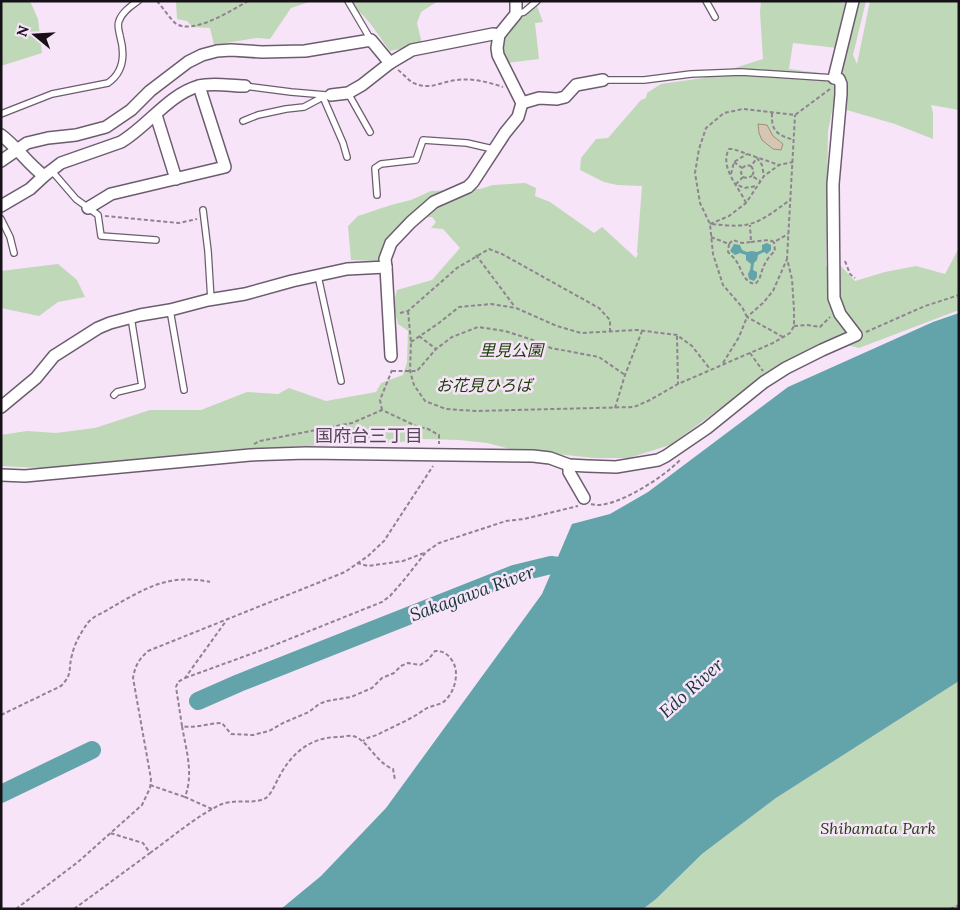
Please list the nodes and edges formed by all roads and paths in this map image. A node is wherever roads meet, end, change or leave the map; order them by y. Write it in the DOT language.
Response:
graph roads {
  1 [pos="138,1"];
  2 [pos="157,1"];
  3 [pos="248,1"];
  4 [pos="348,1"];
  5 [pos="516,1"];
  6 [pos="537,1"];
  7 [pos="706,1"];
  8 [pos="853,1"];
  9 [pos="516,14"];
  10 [pos="714,17"];
  11 [pos="499,35"];
  12 [pos="371,40"];
  13 [pos="390,63"];
  14 [pos="834,78"];
  15 [pos="603,80"];
  16 [pos="163,81"];
  17 [pos="199,86"];
  18 [pos="245,86"];
  19 [pos="517,92"];
  20 [pos="348,93"];
  21 [pos="327,96"];
  22 [pos="175,98"];
  23 [pos="522,103"];
  24 [pos="772,112"];
  25 [pos="1,114"];
  26 [pos="156,115"];
  27 [pos="795,115"];
  28 [pos="243,121"];
  29 [pos="370,132"];
  30 [pos="1,134"];
  31 [pos="794,140"];
  32 [pos="493,149"];
  33 [pos="17,151"];
  34 [pos="747,154"];
  35 [pos="347,157"];
  36 [pos="757,158"];
  37 [pos="1,161"];
  38 [pos="734,162"];
  39 [pos="793,162"];
  40 [pos="779,165"];
  41 [pos="751,166"];
  42 [pos="742,168"];
  43 [pos="47,173"];
  44 [pos="731,175"];
  45 [pos="752,176"];
  46 [pos="764,176"];
  47 [pos="742,177"];
  48 [pos="176,179"];
  49 [pos="760,182"];
  50 [pos="736,184"];
  51 [pos="757,186"];
  52 [pos="377,195"];
  53 [pos="790,200"];
  54 [pos="746,203"];
  55 [pos="1,206"];
  56 [pos="88,208"];
  57 [pos="203,214"];
  58 [pos="98,215"];
  59 [pos="1,219"];
  60 [pos="710,224"];
  61 [pos="750,225"];
  62 [pos="788,234"];
  63 [pos="711,237"];
  64 [pos="156,240"];
  65 [pos="751,242"];
  66 [pos="774,242"];
  67 [pos="729,244"];
  68 [pos="14,253"];
  69 [pos="476,255"];
  70 [pos="788,259"];
  71 [pos="386,267"];
  72 [pos="318,276"];
  73 [pos="959,295"];
  74 [pos="211,300"];
  75 [pos="516,308"];
  76 [pos="170,310"];
  77 [pos="408,311"];
  78 [pos="838,311"];
  79 [pos="389,315"];
  80 [pos="131,317"];
  81 [pos="747,317"];
  82 [pos="794,326"];
  83 [pos="642,331"];
  84 [pos="610,333"];
  85 [pos="677,335"];
  86 [pos="856,335"];
  87 [pos="419,336"];
  88 [pos="783,337"];
  89 [pos="411,342"];
  90 [pos="436,350"];
  91 [pos="750,353"];
  92 [pos="391,356"];
  93 [pos="723,363"];
  94 [pos="710,369"];
  95 [pos="410,371"];
  96 [pos="625,375"];
  97 [pos="768,380"];
  98 [pos="341,381"];
  99 [pos="678,384"];
  100 [pos="184,390"];
  101 [pos="114,395"];
  102 [pos="1,407"];
  103 [pos="614,408"];
  104 [pos="382,410"];
  105 [pos="253,445"];
  106 [pos="439,447"];
  107 [pos="682,458"];
  108 [pos="436,462"];
  109 [pos="570,465"];
  110 [pos="1,475"];
  111 [pos="586,500"];
  112 [pos="426,552"];
  113 [pos="357,563"];
  114 [pos="210,582"];
  115 [pos="227,620"];
  116 [pos="186,678"];
  117 [pos="1,715"];
  118 [pos="182,726"];
  119 [pos="363,741"];
  120 [pos="395,780"];
  121 [pos="150,785"];
  122 [pos="186,797"];
  123 [pos="212,809"];
  124 [pos="110,833"];
  125 [pos="150,853"];
  126 [pos="959,905"];
  127 [pos="16,909"];
  128 [pos="74,909"];
  129 [pos="950,909"];
  1 -- 25 [label="lane"];
  2 -- 3 [label="path"];
  4 -- 12 [label="lane"];
  5 -- 9 [label="street"];
  6 -- 9 [label="lane"];
  7 -- 10 [label="lane"];
  8 -- 14 [label="street"];
  9 -- 11 [label="street"];
  11 -- 13 [label="street"];
  11 -- 19 [label="street"];
  12 -- 13 [label="street"];
  12 -- 16 [label="street"];
  13 -- 19 [label="path"];
  13 -- 20 [label="street"];
  14 -- 15 [label="lane"];
  14 -- 27 [label="path"];
  14 -- 78 [label="street"];
  15 -- 23 [label="street"];
  16 -- 22 [label="street"];
  16 -- 33 [label="street"];
  17 -- 18 [label="street"];
  17 -- 22 [label="street"];
  17 -- 48 [label="street"];
  18 -- 21 [label="lane"];
  19 -- 23 [label="street"];
  20 -- 21 [label="street"];
  20 -- 29 [label="lane"];
  21 -- 28 [label="lane"];
  21 -- 35 [label="lane"];
  22 -- 26 [label="street"];
  23 -- 32 [label="street"];
  24 -- 27 [label="path"];
  24 -- 31 [label="path"];
  24 -- 60 [label="path"];
  26 -- 43 [label="street"];
  26 -- 48 [label="street"];
  27 -- 31 [label="path"];
  30 -- 33 [label="street"];
  31 -- 39 [label="path"];
  32 -- 52 [label="lane"];
  32 -- 71 [label="street"];
  33 -- 37 [label="street"];
  33 -- 43 [label="street"];
  34 -- 36 [label="path"];
  34 -- 38 [label="path"];
  34 -- 44 [label="path"];
  36 -- 40 [label="path"];
  36 -- 41 [label="path"];
  36 -- 46 [label="path"];
  38 -- 42 [label="path"];
  38 -- 44 [label="path"];
  39 -- 40 [label="path"];
  39 -- 53 [label="path"];
  40 -- 46 [label="path"];
  41 -- 42 [label="path"];
  41 -- 45 [label="path"];
  42 -- 47 [label="path"];
  43 -- 55 [label="street"];
  43 -- 56 [label="lane"];
  44 -- 50 [label="path"];
  45 -- 47 [label="path"];
  45 -- 49 [label="path"];
  46 -- 49 [label="path"];
  47 -- 50 [label="path"];
  48 -- 56 [label="street"];
  49 -- 51 [label="path"];
  50 -- 51 [label="path"];
  50 -- 54 [label="path"];
  51 -- 54 [label="path"];
  53 -- 61 [label="path"];
  53 -- 62 [label="path"];
  54 -- 60 [label="path"];
  56 -- 58 [label="lane"];
  57 -- 58 [label="path"];
  57 -- 74 [label="lane"];
  58 -- 64 [label="lane"];
  59 -- 68 [label="lane"];
  60 -- 61 [label="path"];
  60 -- 63 [label="path"];
  61 -- 65 [label="path"];
  62 -- 66 [label="path"];
  62 -- 70 [label="path"];
  63 -- 67 [label="path"];
  63 -- 81 [label="path"];
  65 -- 66 [label="path"];
  65 -- 67 [label="path"];
  66 -- 67 [label="path"];
  69 -- 75 [label="path"];
  69 -- 77 [label="path"];
  69 -- 84 [label="path"];
  70 -- 81 [label="path"];
  70 -- 82 [label="path"];
  71 -- 72 [label="street"];
  71 -- 79 [label="street"];
  72 -- 74 [label="street"];
  72 -- 98 [label="lane"];
  73 -- 86 [label="path"];
  74 -- 76 [label="street"];
  75 -- 84 [label="path"];
  75 -- 87 [label="path"];
  76 -- 80 [label="street"];
  76 -- 100 [label="lane"];
  77 -- 79 [label="path"];
  77 -- 89 [label="path"];
  78 -- 82 [label="path"];
  78 -- 86 [label="street"];
  79 -- 92 [label="street"];
  80 -- 101 [label="lane"];
  80 -- 102 [label="street"];
  81 -- 88 [label="path"];
  81 -- 93 [label="path"];
  82 -- 88 [label="path"];
  83 -- 84 [label="path"];
  83 -- 85 [label="path"];
  83 -- 96 [label="path"];
  85 -- 94 [label="path"];
  85 -- 99 [label="path"];
  86 -- 97 [label="street"];
  87 -- 89 [label="path"];
  87 -- 90 [label="path"];
  88 -- 91 [label="path"];
  89 -- 95 [label="path"];
  90 -- 95 [label="path"];
  90 -- 96 [label="path"];
  91 -- 93 [label="path"];
  91 -- 97 [label="path"];
  93 -- 94 [label="path"];
  94 -- 99 [label="path"];
  95 -- 103 [label="path"];
  95 -- 104 [label="path"];
  96 -- 103 [label="path"];
  97 -- 109 [label="street"];
  99 -- 103 [label="path"];
  104 -- 105 [label="path"];
  104 -- 106 [label="path"];
  107 -- 111 [label="path"];
  108 -- 113 [label="path"];
  109 -- 110 [label="street"];
  109 -- 111 [label="street"];
  111 -- 112 [label="path"];
  112 -- 113 [label="path"];
  112 -- 116 [label="path"];
  113 -- 115 [label="path"];
  114 -- 117 [label="path"];
  115 -- 116 [label="path"];
  115 -- 121 [label="path"];
  116 -- 118 [label="path"];
  118 -- 119 [label="path"];
  118 -- 122 [label="path"];
  119 -- 120 [label="path"];
  119 -- 123 [label="path"];
  121 -- 122 [label="path"];
  121 -- 124 [label="path"];
  122 -- 123 [label="path"];
  123 -- 125 [label="path"];
  124 -- 125 [label="path"];
  124 -- 127 [label="path"];
  125 -- 128 [label="path"];
  126 -- 129 [label="path"];
}
